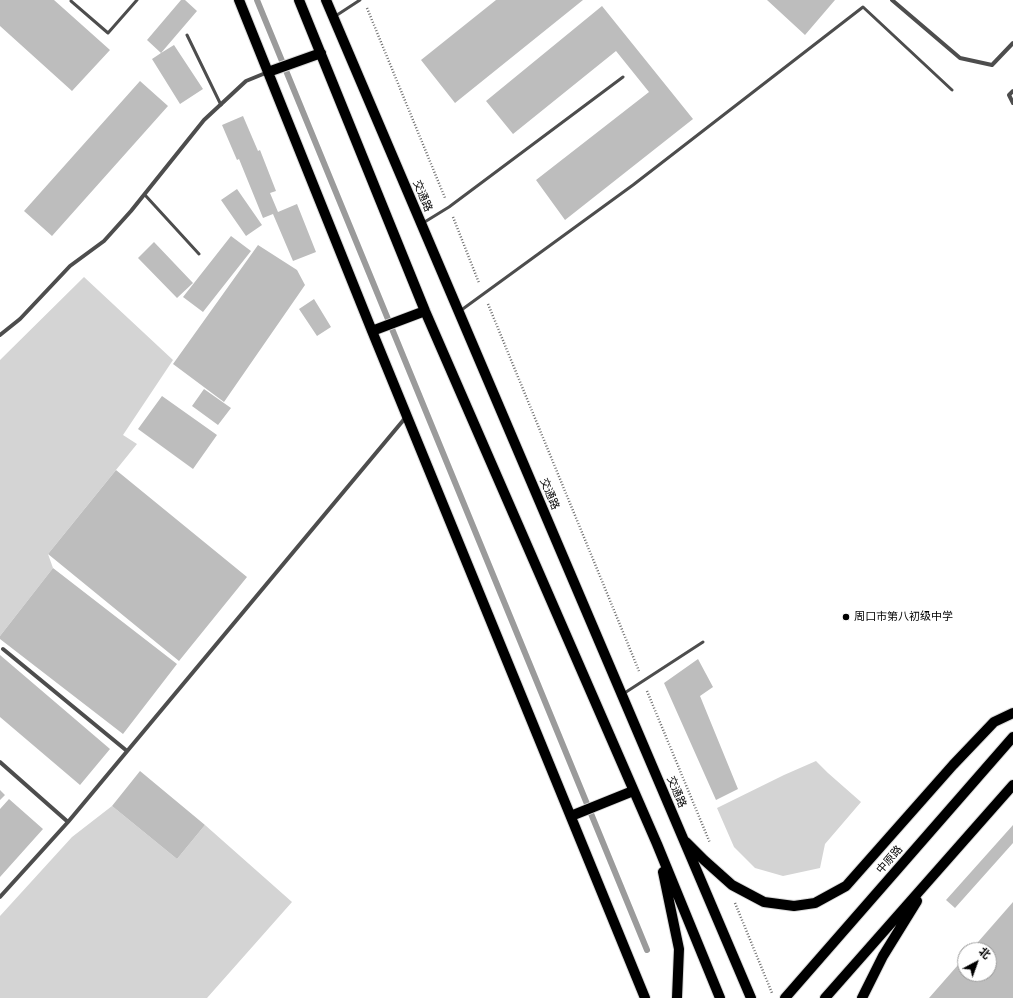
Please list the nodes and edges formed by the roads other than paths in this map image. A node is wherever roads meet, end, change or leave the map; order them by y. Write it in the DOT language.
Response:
graph roads {
  1 [pos="71,0"];
  2 [pos="137,0"];
  3 [pos="239,0"];
  4 [pos="299,0"];
  5 [pos="326,0"];
  6 [pos="360,0"];
  7 [pos="892,0"];
  8 [pos="333,18"];
  9 [pos="186,35"];
  10 [pos="1013,43"];
  11 [pos="321,53"];
  12 [pos="268,72"];
  13 [pos="624,77"];
  14 [pos="952,90"];
  15 [pos="1013,91"];
  16 [pos="1013,103"];
  17 [pos="221,105"];
  18 [pos="145,195"];
  19 [pos="421,224"];
  20 [pos="198,254"];
  21 [pos="425,311"];
  22 [pos="458,312"];
  23 [pos="372,331"];
  24 [pos="0,336"];
  25 [pos="407,415"];
  26 [pos="702,642"];
  27 [pos="3,649"];
  28 [pos="621,695"];
  29 [pos="1013,713"];
  30 [pos="1013,737"];
  31 [pos="127,751"];
  32 [pos="0,762"];
  33 [pos="1013,785"];
  34 [pos="633,791"];
  35 [pos="571,816"];
  36 [pos="68,822"];
  37 [pos="682,838"];
  38 [pos="657,844"];
  39 [pos="932,876"];
  40 [pos="0,897"];
  41 [pos="645,998"];
  42 [pos="678,998"];
  43 [pos="720,998"];
  44 [pos="751,998"];
  45 [pos="785,998"];
  46 [pos="825,998"];
  47 [pos="862,998"];
  1 -- 2 [label="lane"];
  3 -- 12 [label="main road"];
  4 -- 11 [label="main road"];
  5 -- 8 [label="main road, 交通路"];
  6 -- 8 [label="lane"];
  7 -- 10 [label="street"];
  8 -- 19 [label="main road, 交通路"];
  9 -- 17 [label="lane"];
  11 -- 12 [label="main road"];
  11 -- 21 [label="main road"];
  12 -- 17 [label="street"];
  12 -- 23 [label="main road"];
  13 -- 19 [label="lane"];
  14 -- 22 [label="lane"];
  15 -- 16 [label="street"];
  17 -- 18 [label="street"];
  18 -- 20 [label="lane"];
  18 -- 24 [label="street"];
  19 -- 22 [label="main road, 交通路"];
  21 -- 23 [label="main road"];
  21 -- 34 [label="main road"];
  22 -- 28 [label="main road, 交通路"];
  23 -- 25 [label="main road"];
  25 -- 31 [label="street"];
  25 -- 35 [label="main road"];
  26 -- 28 [label="lane"];
  27 -- 31 [label="street"];
  28 -- 37 [label="main road, 交通路"];
  29 -- 37 [label="main road"];
  30 -- 45 [label="main road, 中原路"];
  31 -- 36 [label="street"];
  32 -- 36 [label="street"];
  33 -- 39 [label="main road"];
  34 -- 35 [label="main road"];
  34 -- 38 [label="main road"];
  35 -- 41 [label="main road"];
  36 -- 40 [label="street"];
  37 -- 44 [label="main road, 交通路"];
  38 -- 42 [label="main road"];
  38 -- 43 [label="main road"];
  39 -- 46 [label="main road"];
  39 -- 47 [label="main road"];
}
